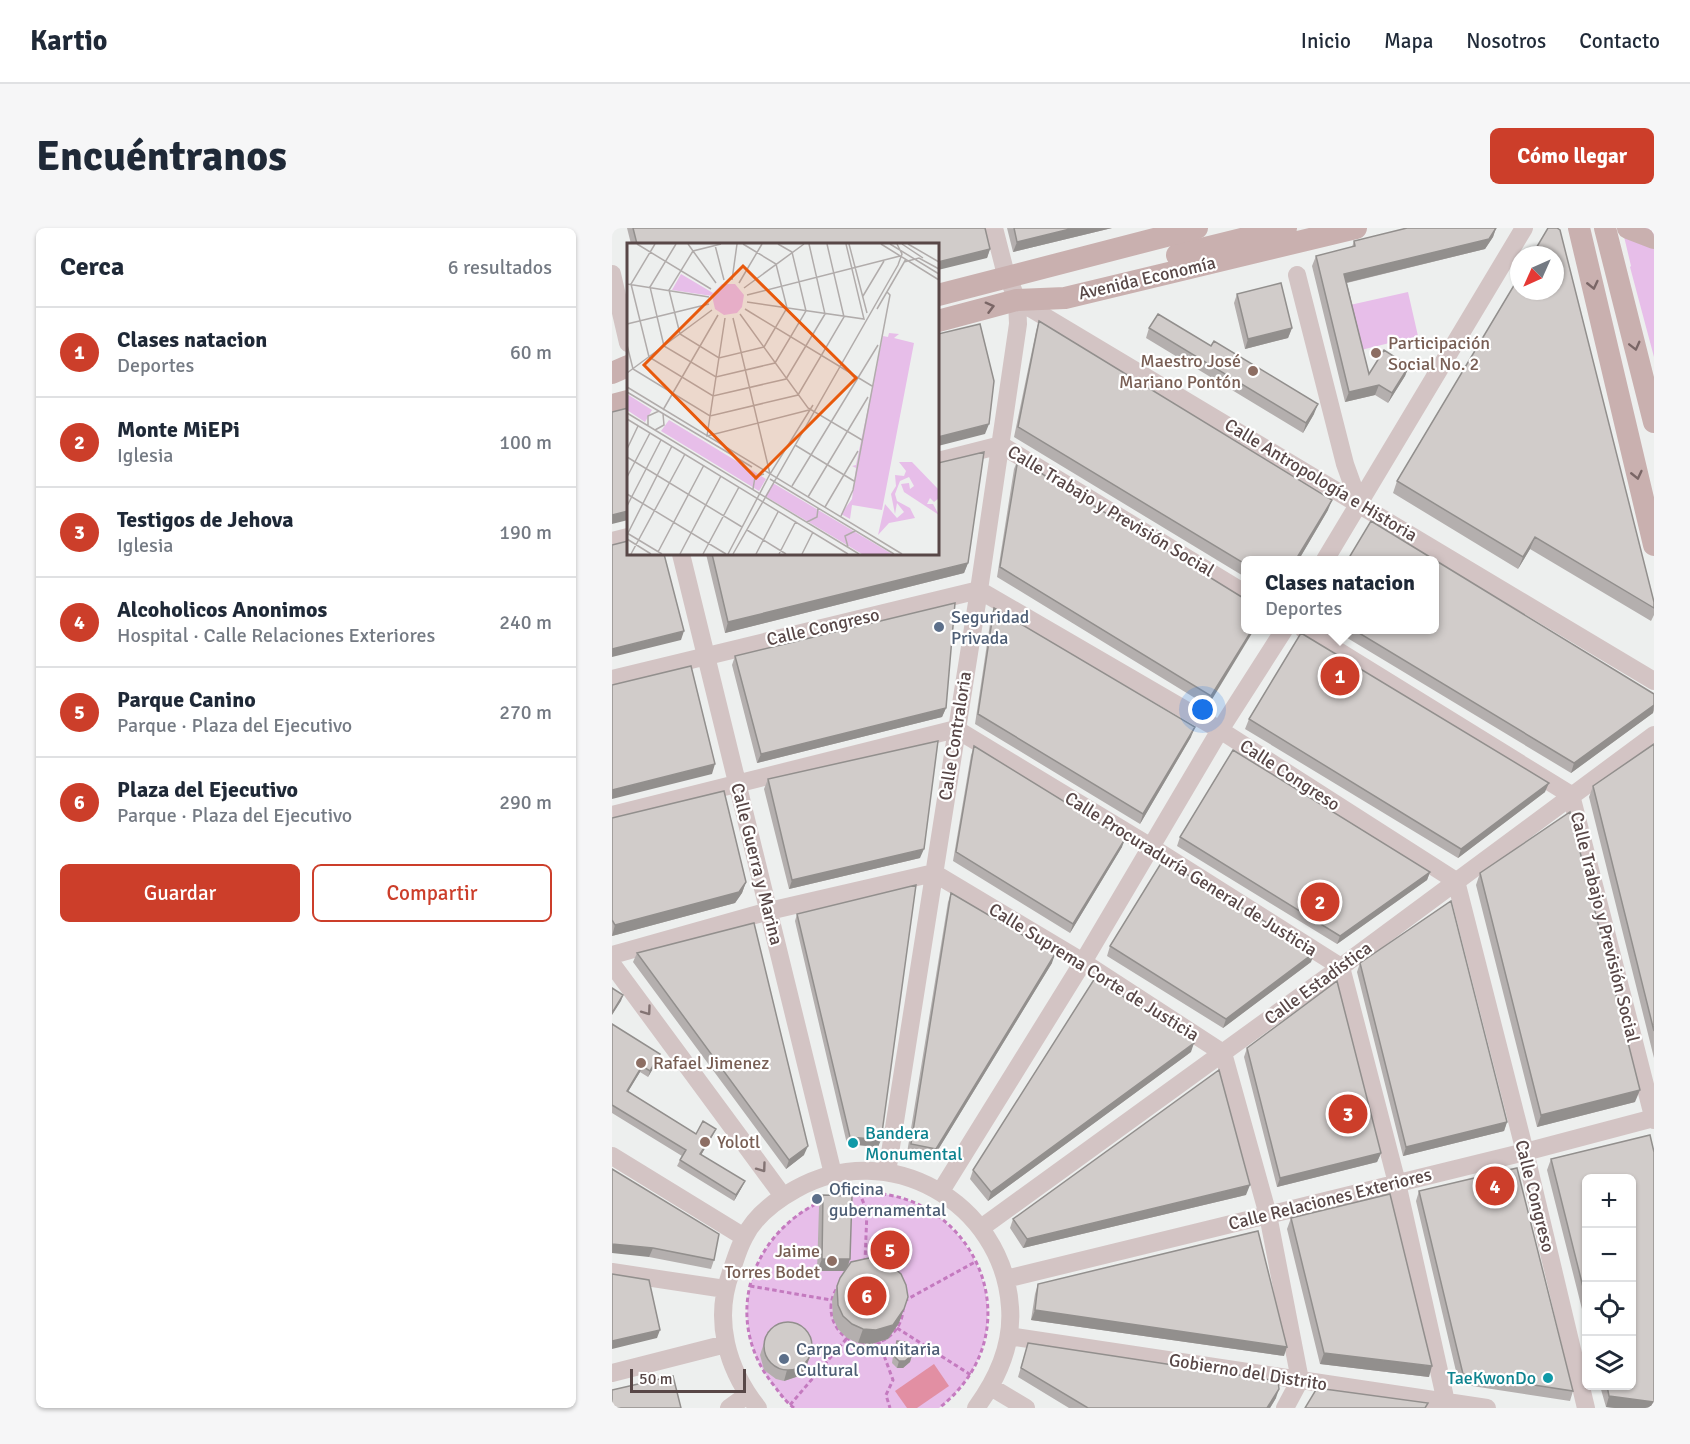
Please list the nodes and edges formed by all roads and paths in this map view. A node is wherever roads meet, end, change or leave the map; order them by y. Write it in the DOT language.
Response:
graph roads {
  1 [pos="994,228"];
  2 [pos="1152,228"];
  3 [pos="1197,228"];
  4 [pos="1286,228"];
  5 [pos="1356,228"];
  6 [pos="1524,228"];
  7 [pos="1579,228"];
  8 [pos="1605,228"];
  9 [pos="1628,228"];
  10 [pos="1654,237"];
  11 [pos="1004,267"];
  12 [pos="612,273"];
  13 [pos="1297,275"];
  14 [pos="939,284"];
  15 [pos="939,296"];
  16 [pos="1017,300"];
  17 [pos="939,321"];
  18 [pos="627,339"];
  19 [pos="627,365"];
  20 [pos="612,371"];
  21 [pos="627,379"];
  22 [pos="612,384"];
  23 [pos="627,401"];
  24 [pos="612,405"];
  25 [pos="1654,422"];
  26 [pos="1001,445"];
  27 [pos="939,460"];
  28 [pos="1359,503"];
  29 [pos="627,537"];
  30 [pos="612,541"];
  31 [pos="1654,545"];
  32 [pos="681,555"];
  33 [pos="1328,556"];
  34 [pos="979,590"];
  35 [pos="1241,592"];
  36 [pos="1281,634"];
  37 [pos="1310,634"];
  38 [pos="706,655"];
  39 [pos="612,679"];
  40 [pos="1654,681"];
  41 [pos="956,729"];
  42 [pos="1220,730"];
  43 [pos="1654,735"];
  44 [pos="737,784"];
  45 [pos="1571,795"];
  46 [pos="612,815"];
  47 [pos="1151,847"];
  48 [pos="934,873"];
  49 [pos="1456,881"];
  50 [pos="769,911"];
  51 [pos="612,955"];
  52 [pos="1083,962"];
  53 [pos="612,964"];
  54 [pos="1341,967"];
  55 [pos="1223,1053"];
  56 [pos="1654,1118"];
  57 [pos="1525,1152"];
  58 [pos="612,1156"];
  59 [pos="887,1172"];
  60 [pos="833,1174"];
  61 [pos="1396,1183"];
  62 [pos="941,1191"];
  63 [pos="859,1192"];
  64 [pos="783,1196"];
  65 [pos="831,1197"];
  66 [pos="826,1199"];
  67 [pos="1268,1215"];
  68 [pos="981,1228"];
  69 [pos="744,1237"];
  70 [pos="975,1262"];
  71 [pos="612,1272"];
  72 [pos="864,1272"];
  73 [pos="1006,1279"];
  74 [pos="750,1286"];
  75 [pos="725,1289"];
  76 [pos="831,1300"];
  77 [pos="903,1302"];
  78 [pos="897,1328"];
  79 [pos="1009,1336"];
  80 [pos="847,1338"];
  81 [pos="879,1342"];
  82 [pos="726,1344"];
  83 [pos="612,1373"];
  84 [pos="971,1376"];
  85 [pos="1300,1380"];
  86 [pos="991,1387"];
  87 [pos="752,1401"];
  88 [pos="790,1405"];
  89 [pos="1444,1405"];
  90 [pos="729,1408"];
  91 [pos="794,1408"];
  92 [pos="890,1408"];
  93 [pos="939,1408"];
  94 [pos="976,1408"];
  95 [pos="1026,1408"];
  96 [pos="1285,1408"];
  97 [pos="1487,1408"];
  98 [pos="1586,1408"];
  1 -- 11 [label="street"];
  2 -- 11 [label="main road"];
  3 -- 15 [label="main road, bridge"];
  4 -- 16 [label="main road"];
  5 -- 16 [label="main road, Avenida Economía"];
  6 -- 28 [label="street"];
  7 -- 31 [label="main road, one-way"];
  8 -- 25 [label="main road, one-way"];
  9 -- 10 [label="main road"];
  11 -- 14 [label="main road"];
  11 -- 16 [label="street"];
  12 -- 18 [label="street"];
  13 -- 28 [label="street"];
  17 -- 16 [label="main road, Avenida Economía, one-way"];
  16 -- 26 [label="street, Calle Contraloria"];
  16 -- 28 [label="street, Calle Antropología e Historia"];
  19 -- 20 [label="main road"];
  21 -- 22 [label="main road"];
  23 -- 24 [label="main road"];
  26 -- 27 [label="street, Calle Trabajo y Previsión Social"];
  26 -- 34 [label="street, Calle Contraloria"];
  26 -- 35 [label="street, Calle Trabajo y Previsión Social"];
  28 -- 33 [label="street"];
  28 -- 40 [label="street, Calle Antropología e Historia"];
  29 -- 30 [label="street"];
  32 -- 38 [label="street, Calle Guerra y Marina"];
  34 -- 38 [label="street, Calle Congreso"];
  34 -- 41 [label="street, Calle Contraloria"];
  34 -- 42 [label="street, Calle Congreso"];
  36 -- 42 [label="street"];
  37 -- 45 [label="street, Calle Trabajo y Previsión Social"];
  38 -- 39 [label="street, Calle Congreso"];
  38 -- 44 [label="street, Calle Guerra y Marina"];
  41 -- 44 [label="street"];
  41 -- 47 [label="street, Calle Procuraduría General de Justicia"];
  41 -- 48 [label="street, Calle Contraloria"];
  42 -- 47 [label="street"];
  42 -- 49 [label="street, Calle Congreso"];
  43 -- 45 [label="street, Calle Estadística"];
  44 -- 46 [label="street"];
  44 -- 50 [label="street, Calle Guerra y Marina"];
  45 -- 49 [label="street, Calle Estadística"];
  45 -- 56 [label="street, Calle Trabajo y Previsión Social"];
  47 -- 52 [label="street"];
  47 -- 54 [label="street, Calle Procuraduría General de Justicia"];
  48 -- 50 [label="street"];
  48 -- 52 [label="street, Calle Suprema Corte de Justicia"];
  48 -- 59 [label="street, Calle Contraloria"];
  49 -- 54 [label="street, Calle Estadística"];
  49 -- 57 [label="street, Calle Congreso"];
  50 -- 51 [label="street"];
  50 -- 60 [label="street, Calle Guerra y Marina"];
  52 -- 55 [label="street, Calle Suprema Corte de Justicia"];
  52 -- 62 [label="street"];
  53 -- 64 [label="street, one-way"];
  54 -- 55 [label="street, Calle Estadística"];
  54 -- 61 [label="street"];
  55 -- 67 [label="street"];
  55 -- 68 [label="street, Calle Estadística"];
  56 -- 57 [label="street, Calle Relaciones Exteriores"];
  57 -- 61 [label="street, Calle Relaciones Exteriores"];
  57 -- 98 [label="street, Calle Congreso"];
  58 -- 69 [label="street"];
  59 -- 60 [label="street"];
  59 -- 62 [label="street"];
  60 -- 64 [label="street"];
  61 -- 67 [label="street, Calle Relaciones Exteriores"];
  61 -- 89 [label="street"];
  62 -- 68 [label="street"];
  63 -- 65 [label="path"];
  63 -- 70 [label="path"];
  63 -- 72 [label="path"];
  64 -- 69 [label="street"];
  66 -- 74 [label="path"];
  67 -- 73 [label="street, Calle Relaciones Exteriores"];
  67 -- 85 [label="street"];
  68 -- 73 [label="street"];
  69 -- 75 [label="street"];
  70 -- 77 [label="path"];
  70 -- 84 [label="path"];
  71 -- 75 [label="street"];
  72 -- 76 [label="path"];
  72 -- 77 [label="path"];
  73 -- 79 [label="street"];
  74 -- 76 [label="path"];
  74 -- 88 [label="path"];
  75 -- 82 [label="street"];
  76 -- 80 [label="path"];
  77 -- 78 [label="path"];
  78 -- 81 [label="path"];
  78 -- 84 [label="path"];
  79 -- 85 [label="street, Gobierno del Distrito"];
  79 -- 86 [label="street"];
  80 -- 81 [label="path"];
  80 -- 88 [label="path"];
  81 -- 92 [label="path"];
  82 -- 83 [label="street"];
  82 -- 87 [label="street"];
  84 -- 93 [label="path"];
  85 -- 89 [label="street, Gobierno del Distrito"];
  85 -- 96 [label="street"];
  86 -- 94 [label="street"];
  86 -- 95 [label="street"];
  87 -- 90 [label="street"];
  88 -- 91 [label="path"];
  89 -- 97 [label="street, Gobierno del Distrito"];
}
